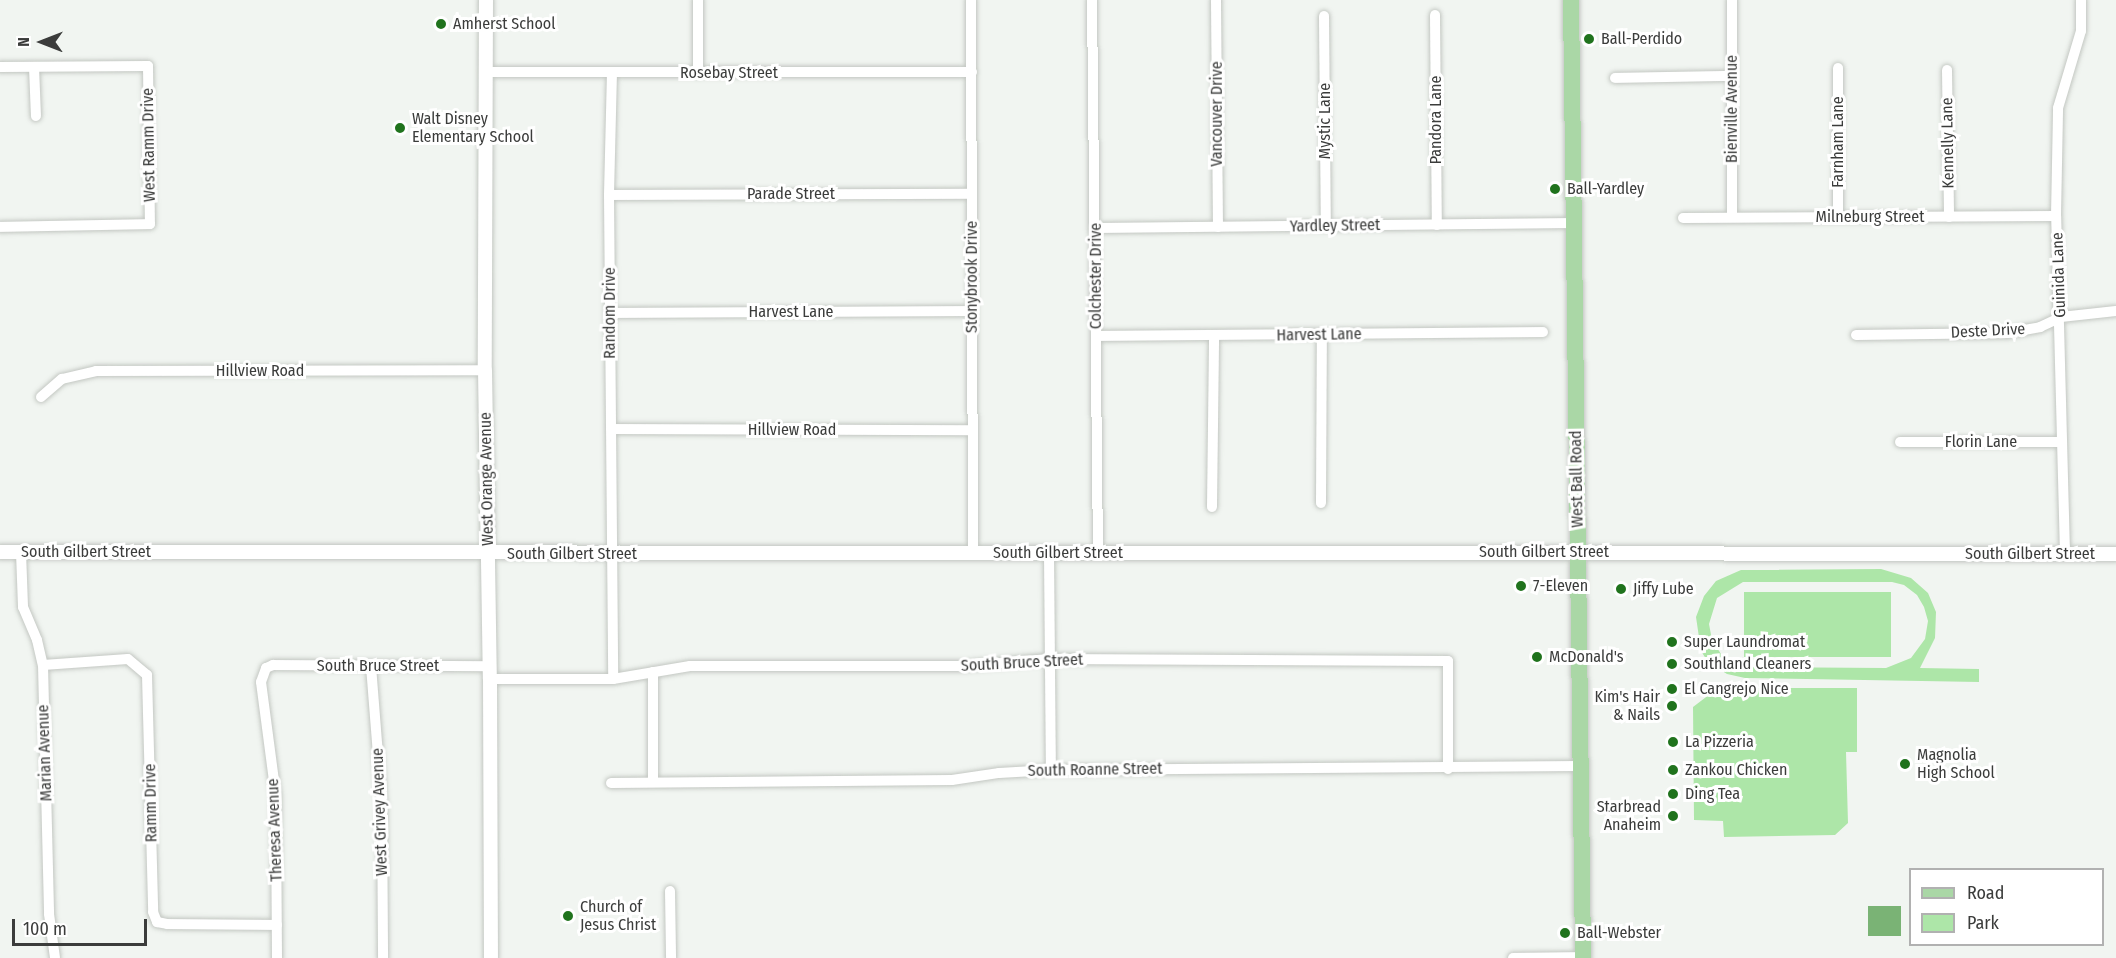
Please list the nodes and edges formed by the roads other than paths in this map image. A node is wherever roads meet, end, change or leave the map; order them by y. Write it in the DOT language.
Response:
graph roads {
  1 [pos="486,0"];
  2 [pos="698,0"];
  3 [pos="971,0"];
  4 [pos="1092,0"];
  5 [pos="1216,0"];
  6 [pos="1570,0"];
  7 [pos="1732,0"];
  8 [pos="2081,0"];
  9 [pos="1435,15"];
  10 [pos="1324,16"];
  11 [pos="0,67"];
  12 [pos="34,67"];
  13 [pos="1838,68"];
  14 [pos="1947,70"];
  15 [pos="485,72"];
  16 [pos="612,72"];
  17 [pos="972,72"];
  18 [pos="698,73"];
  19 [pos="1732,76"];
  20 [pos="1616,78"];
  21 [pos="36,116"];
  22 [pos="972,194"];
  23 [pos="609,195"];
  24 [pos="1949,216"];
  25 [pos="2056,216"];
  26 [pos="1732,217"];
  27 [pos="1838,217"];
  28 [pos="1683,218"];
  29 [pos="1574,224"];
  30 [pos="1437,225"];
  31 [pos="1326,226"];
  32 [pos="0,227"];
  33 [pos="1218,227"];
  34 [pos="1096,228"];
  35 [pos="972,311"];
  36 [pos="2116,311"];
  37 [pos="610,313"];
  38 [pos="2061,317"];
  39 [pos="1543,333"];
  40 [pos="1322,335"];
  41 [pos="1856,335"];
  42 [pos="1096,336"];
  43 [pos="1214,336"];
  44 [pos="485,370"];
  45 [pos="42,397"];
  46 [pos="611,429"];
  47 [pos="972,430"];
  48 [pos="1900,442"];
  49 [pos="2062,442"];
  50 [pos="1321,503"];
  51 [pos="1212,507"];
  52 [pos="0,552"];
  53 [pos="21,552"];
  54 [pos="1578,552"];
  55 [pos="972,553"];
  56 [pos="1049,553"];
  57 [pos="1098,553"];
  58 [pos="488,554"];
  59 [pos="612,554"];
  60 [pos="2065,554"];
  61 [pos="2116,554"];
  62 [pos="1050,659"];
  63 [pos="43,665"];
  64 [pos="371,666"];
  65 [pos="266,668"];
  66 [pos="653,672"];
  67 [pos="490,673"];
  68 [pos="612,679"];
  69 [pos="1580,766"];
  70 [pos="1448,769"];
  71 [pos="1051,770"];
  72 [pos="653,782"];
  73 [pos="611,783"];
  74 [pos="670,891"];
  75 [pos="277,925"];
  76 [pos="1583,957"];
  77 [pos="55,958"];
  78 [pos="277,958"];
  79 [pos="383,958"];
  80 [pos="491,958"];
  81 [pos="671,958"];
  82 [pos="1513,958"];
  1 -- 15 [label="street, West Orange Avenue"];
  2 -- 18 [label="street"];
  3 -- 17 [label="street, Stonybrook Drive"];
  4 -- 34 [label="street, Colchester Drive"];
  5 -- 33 [label="street, Vancouver Drive"];
  6 -- 29 [label="main road, West Ball Road"];
  7 -- 19 [label="street, Bienville Avenue"];
  8 -- 25 [label="street, Guinida Lane"];
  9 -- 30 [label="street, Pandora Lane"];
  10 -- 31 [label="street, Mystic Lane"];
  11 -- 12 [label="street"];
  12 -- 21 [label="street"];
  12 -- 32 [label="street, West Ramm Drive"];
  13 -- 27 [label="street, Farnham Lane"];
  14 -- 24 [label="street, Kennelly Lane"];
  15 -- 16 [label="street, Rosebay Street"];
  15 -- 44 [label="street, West Orange Avenue"];
  16 -- 18 [label="street, Rosebay Street"];
  16 -- 23 [label="street, Random Drive"];
  17 -- 18 [label="street, Rosebay Street"];
  17 -- 22 [label="street, Stonybrook Drive"];
  19 -- 20 [label="street"];
  19 -- 26 [label="street, Bienville Avenue"];
  22 -- 23 [label="street, Parade Street"];
  22 -- 35 [label="street, Stonybrook Drive"];
  23 -- 37 [label="street, Random Drive"];
  24 -- 25 [label="street, Milneburg Street"];
  24 -- 27 [label="street, Milneburg Street"];
  25 -- 38 [label="street, Guinida Lane"];
  26 -- 27 [label="street, Milneburg Street"];
  26 -- 28 [label="street, Milneburg Street"];
  29 -- 30 [label="street, Yardley Street"];
  29 -- 54 [label="main road, West Ball Road"];
  30 -- 31 [label="street, Yardley Street"];
  31 -- 33 [label="street, Yardley Street"];
  33 -- 34 [label="street, Yardley Street"];
  34 -- 42 [label="street, Colchester Drive"];
  35 -- 37 [label="street, Harvest Lane"];
  35 -- 47 [label="street, Stonybrook Drive"];
  36 -- 38 [label="street, Deste Drive"];
  37 -- 46 [label="street, Random Drive"];
  38 -- 41 [label="street, Deste Drive"];
  38 -- 49 [label="street, Guinida Lane"];
  39 -- 40 [label="street, Harvest Lane"];
  40 -- 43 [label="street, Harvest Lane"];
  40 -- 50 [label="street"];
  42 -- 43 [label="street, Harvest Lane"];
  42 -- 57 [label="street, Colchester Drive"];
  43 -- 51 [label="street"];
  44 -- 45 [label="street, Hillview Road"];
  44 -- 58 [label="street, West Orange Avenue"];
  46 -- 47 [label="street, Hillview Road"];
  46 -- 59 [label="street, Random Drive"];
  47 -- 55 [label="street, Stonybrook Drive"];
  48 -- 49 [label="street, Florin Lane"];
  49 -- 60 [label="street, Guinida Lane"];
  52 -- 53 [label="street, South Gilbert Street"];
  53 -- 58 [label="street, South Gilbert Street"];
  53 -- 63 [label="street, Marian Avenue"];
  54 -- 57 [label="street, South Gilbert Street"];
  54 -- 60 [label="street, South Gilbert Street"];
  54 -- 69 [label="main road, West Ball Road"];
  55 -- 56 [label="street, South Gilbert Street"];
  55 -- 59 [label="street, South Gilbert Street"];
  56 -- 57 [label="street, South Gilbert Street"];
  56 -- 62 [label="street"];
  58 -- 59 [label="street, South Gilbert Street"];
  58 -- 67 [label="street, West Orange Avenue"];
  59 -- 68 [label="street, Random Drive"];
  60 -- 61 [label="street, South Gilbert Street"];
  62 -- 66 [label="street, South Bruce Street"];
  62 -- 70 [label="street, South Bruce Street"];
  62 -- 71 [label="street"];
  63 -- 75 [label="street, Ramm Drive"];
  63 -- 77 [label="street, Marian Avenue"];
  64 -- 65 [label="street, South Bruce Street"];
  64 -- 67 [label="street, South Bruce Street"];
  64 -- 79 [label="street, West Grivey Avenue"];
  65 -- 75 [label="street, Theresa Avenue"];
  66 -- 68 [label="street, South Bruce Street"];
  66 -- 72 [label="street"];
  67 -- 68 [label="street, South Bruce Street"];
  67 -- 80 [label="street, West Orange Avenue"];
  69 -- 70 [label="street, South Roanne Street"];
  69 -- 76 [label="main road, West Ball Road"];
  70 -- 71 [label="street, South Roanne Street"];
  71 -- 72 [label="street, South Roanne Street"];
  72 -- 73 [label="street, South Roanne Street"];
  74 -- 81 [label="street"];
  75 -- 78 [label="street, Theresa Avenue"];
  76 -- 82 [label="street"];
}
